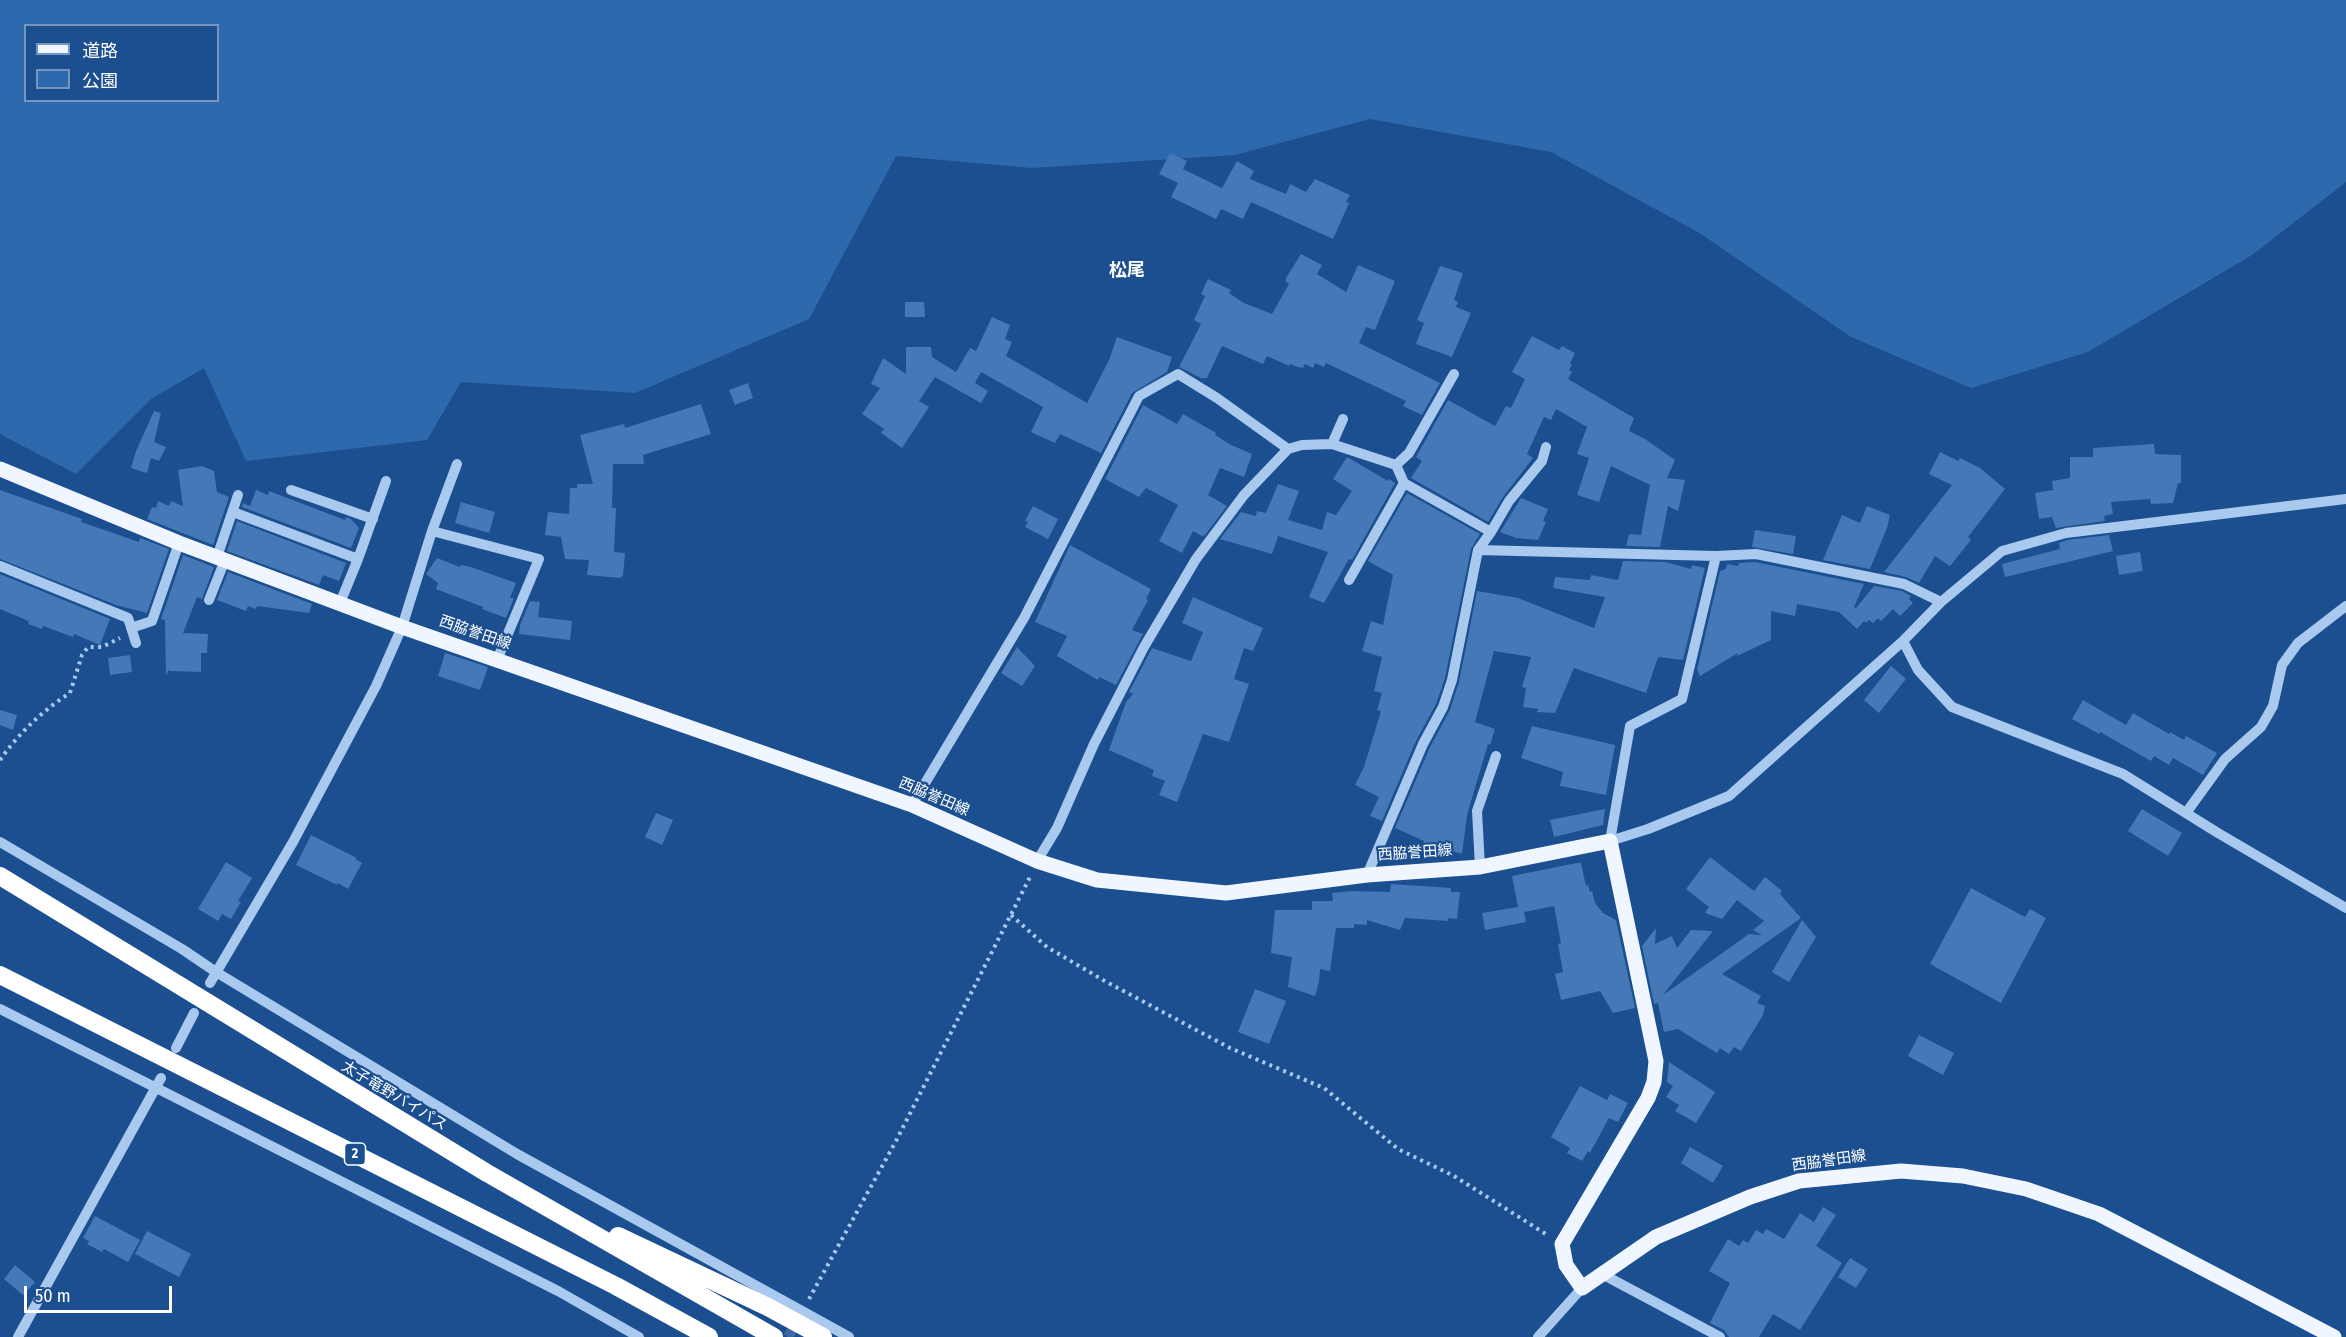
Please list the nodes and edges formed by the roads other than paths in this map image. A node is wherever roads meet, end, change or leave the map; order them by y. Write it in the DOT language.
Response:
graph roads {
  1 [pos="1454,374"];
  2 [pos="1342,419"];
  3 [pos="1332,444"];
  4 [pos="1546,447"];
  5 [pos="1288,449"];
  6 [pos="457,464"];
  7 [pos="1396,465"];
  8 [pos="0,469"];
  9 [pos="386,481"];
  10 [pos="1404,483"];
  11 [pos="291,490"];
  12 [pos="238,495"];
  13 [pos="2346,499"];
  14 [pos="232,512"];
  15 [pos="373,519"];
  16 [pos="432,531"];
  17 [pos="1491,532"];
  18 [pos="179,543"];
  19 [pos="1478,550"];
  20 [pos="1716,556"];
  21 [pos="221,559"];
  22 [pos="358,559"];
  23 [pos="0,566"];
  24 [pos="1349,580"];
  25 [pos="209,600"];
  26 [pos="1941,602"];
  27 [pos="340,603"];
  28 [pos="2346,606"];
  29 [pos="402,627"];
  30 [pos="132,630"];
  31 [pos="1903,641"];
  32 [pos="136,643"];
  33 [pos="497,660"];
  34 [pos="1496,756"];
  35 [pos="912,805"];
  36 [pos="2186,813"];
  37 [pos="1610,841"];
  38 [pos="0,842"];
  39 [pos="1037,861"];
  40 [pos="1480,867"];
  41 [pos="1367,875"];
  42 [pos="0,876"];
  43 [pos="2346,908"];
  44 [pos="0,975"];
  45 [pos="213,978"];
  46 [pos="0,1009"];
  47 [pos="194,1013"];
  48 [pos="176,1048"];
  49 [pos="161,1078"];
  50 [pos="155,1088"];
  51 [pos="487,1173"];
  52 [pos="1602,1274"];
  53 [pos="1582,1288"];
  54 [pos="811,1326"];
  55 [pos="18,1337"];
  56 [pos="639,1337"];
  57 [pos="708,1337"];
  58 [pos="774,1337"];
  59 [pos="849,1337"];
  60 [pos="1538,1337"];
  61 [pos="1720,1337"];
  62 [pos="2334,1337"];
  1 -- 7 [label="street"];
  2 -- 3 [label="street"];
  3 -- 5 [label="street"];
  3 -- 7 [label="street"];
  4 -- 17 [label="street"];
  5 -- 35 [label="street"];
  5 -- 39 [label="street"];
  6 -- 16 [label="street"];
  7 -- 10 [label="street"];
  8 -- 18 [label="main road, 西脇誉田線"];
  9 -- 15 [label="street"];
  10 -- 17 [label="street"];
  10 -- 24 [label="street"];
  11 -- 15 [label="street"];
  12 -- 14 [label="street"];
  13 -- 26 [label="street"];
  14 -- 21 [label="street"];
  14 -- 22 [label="street"];
  15 -- 22 [label="street"];
  16 -- 29 [label="street"];
  16 -- 33 [label="street"];
  17 -- 19 [label="street"];
  18 -- 21 [label="main road, 西脇誉田線"];
  18 -- 30 [label="street"];
  19 -- 20 [label="street"];
  19 -- 41 [label="street"];
  20 -- 26 [label="street"];
  20 -- 37 [label="street"];
  21 -- 25 [label="street"];
  21 -- 27 [label="main road, 西脇誉田線"];
  22 -- 27 [label="street"];
  23 -- 30 [label="street"];
  26 -- 31 [label="street"];
  27 -- 29 [label="main road, 西脇誉田線"];
  28 -- 36 [label="street"];
  29 -- 33 [label="main road, 西脇誉田線"];
  29 -- 45 [label="street"];
  30 -- 32 [label="street"];
  31 -- 36 [label="street"];
  31 -- 37 [label="street"];
  33 -- 35 [label="main road, 西脇誉田線"];
  34 -- 40 [label="street"];
  35 -- 39 [label="main road, 西脇誉田線"];
  36 -- 43 [label="street"];
  37 -- 40 [label="main road, 西脇誉田線"];
  37 -- 53 [label="main road"];
  38 -- 45 [label="street"];
  39 -- 41 [label="main road, 西脇誉田線"];
  40 -- 41 [label="main road, 西脇誉田線"];
  42 -- 51 [label="highway, 太子竜野バイパス"];
  44 -- 57 [label="highway, 2"];
  45 -- 54 [label="street"];
  46 -- 50 [label="street"];
  47 -- 48 [label="street"];
  49 -- 50 [label="street"];
  50 -- 55 [label="street"];
  50 -- 56 [label="street"];
  51 -- 54 [label="highway"];
  51 -- 58 [label="highway, 太子竜野バイパス"];
  52 -- 53 [label="main road, 西脇誉田線"];
  52 -- 61 [label="street"];
  52 -- 62 [label="main road, 西脇誉田線"];
  53 -- 60 [label="street"];
  54 -- 59 [label="street"];
}
